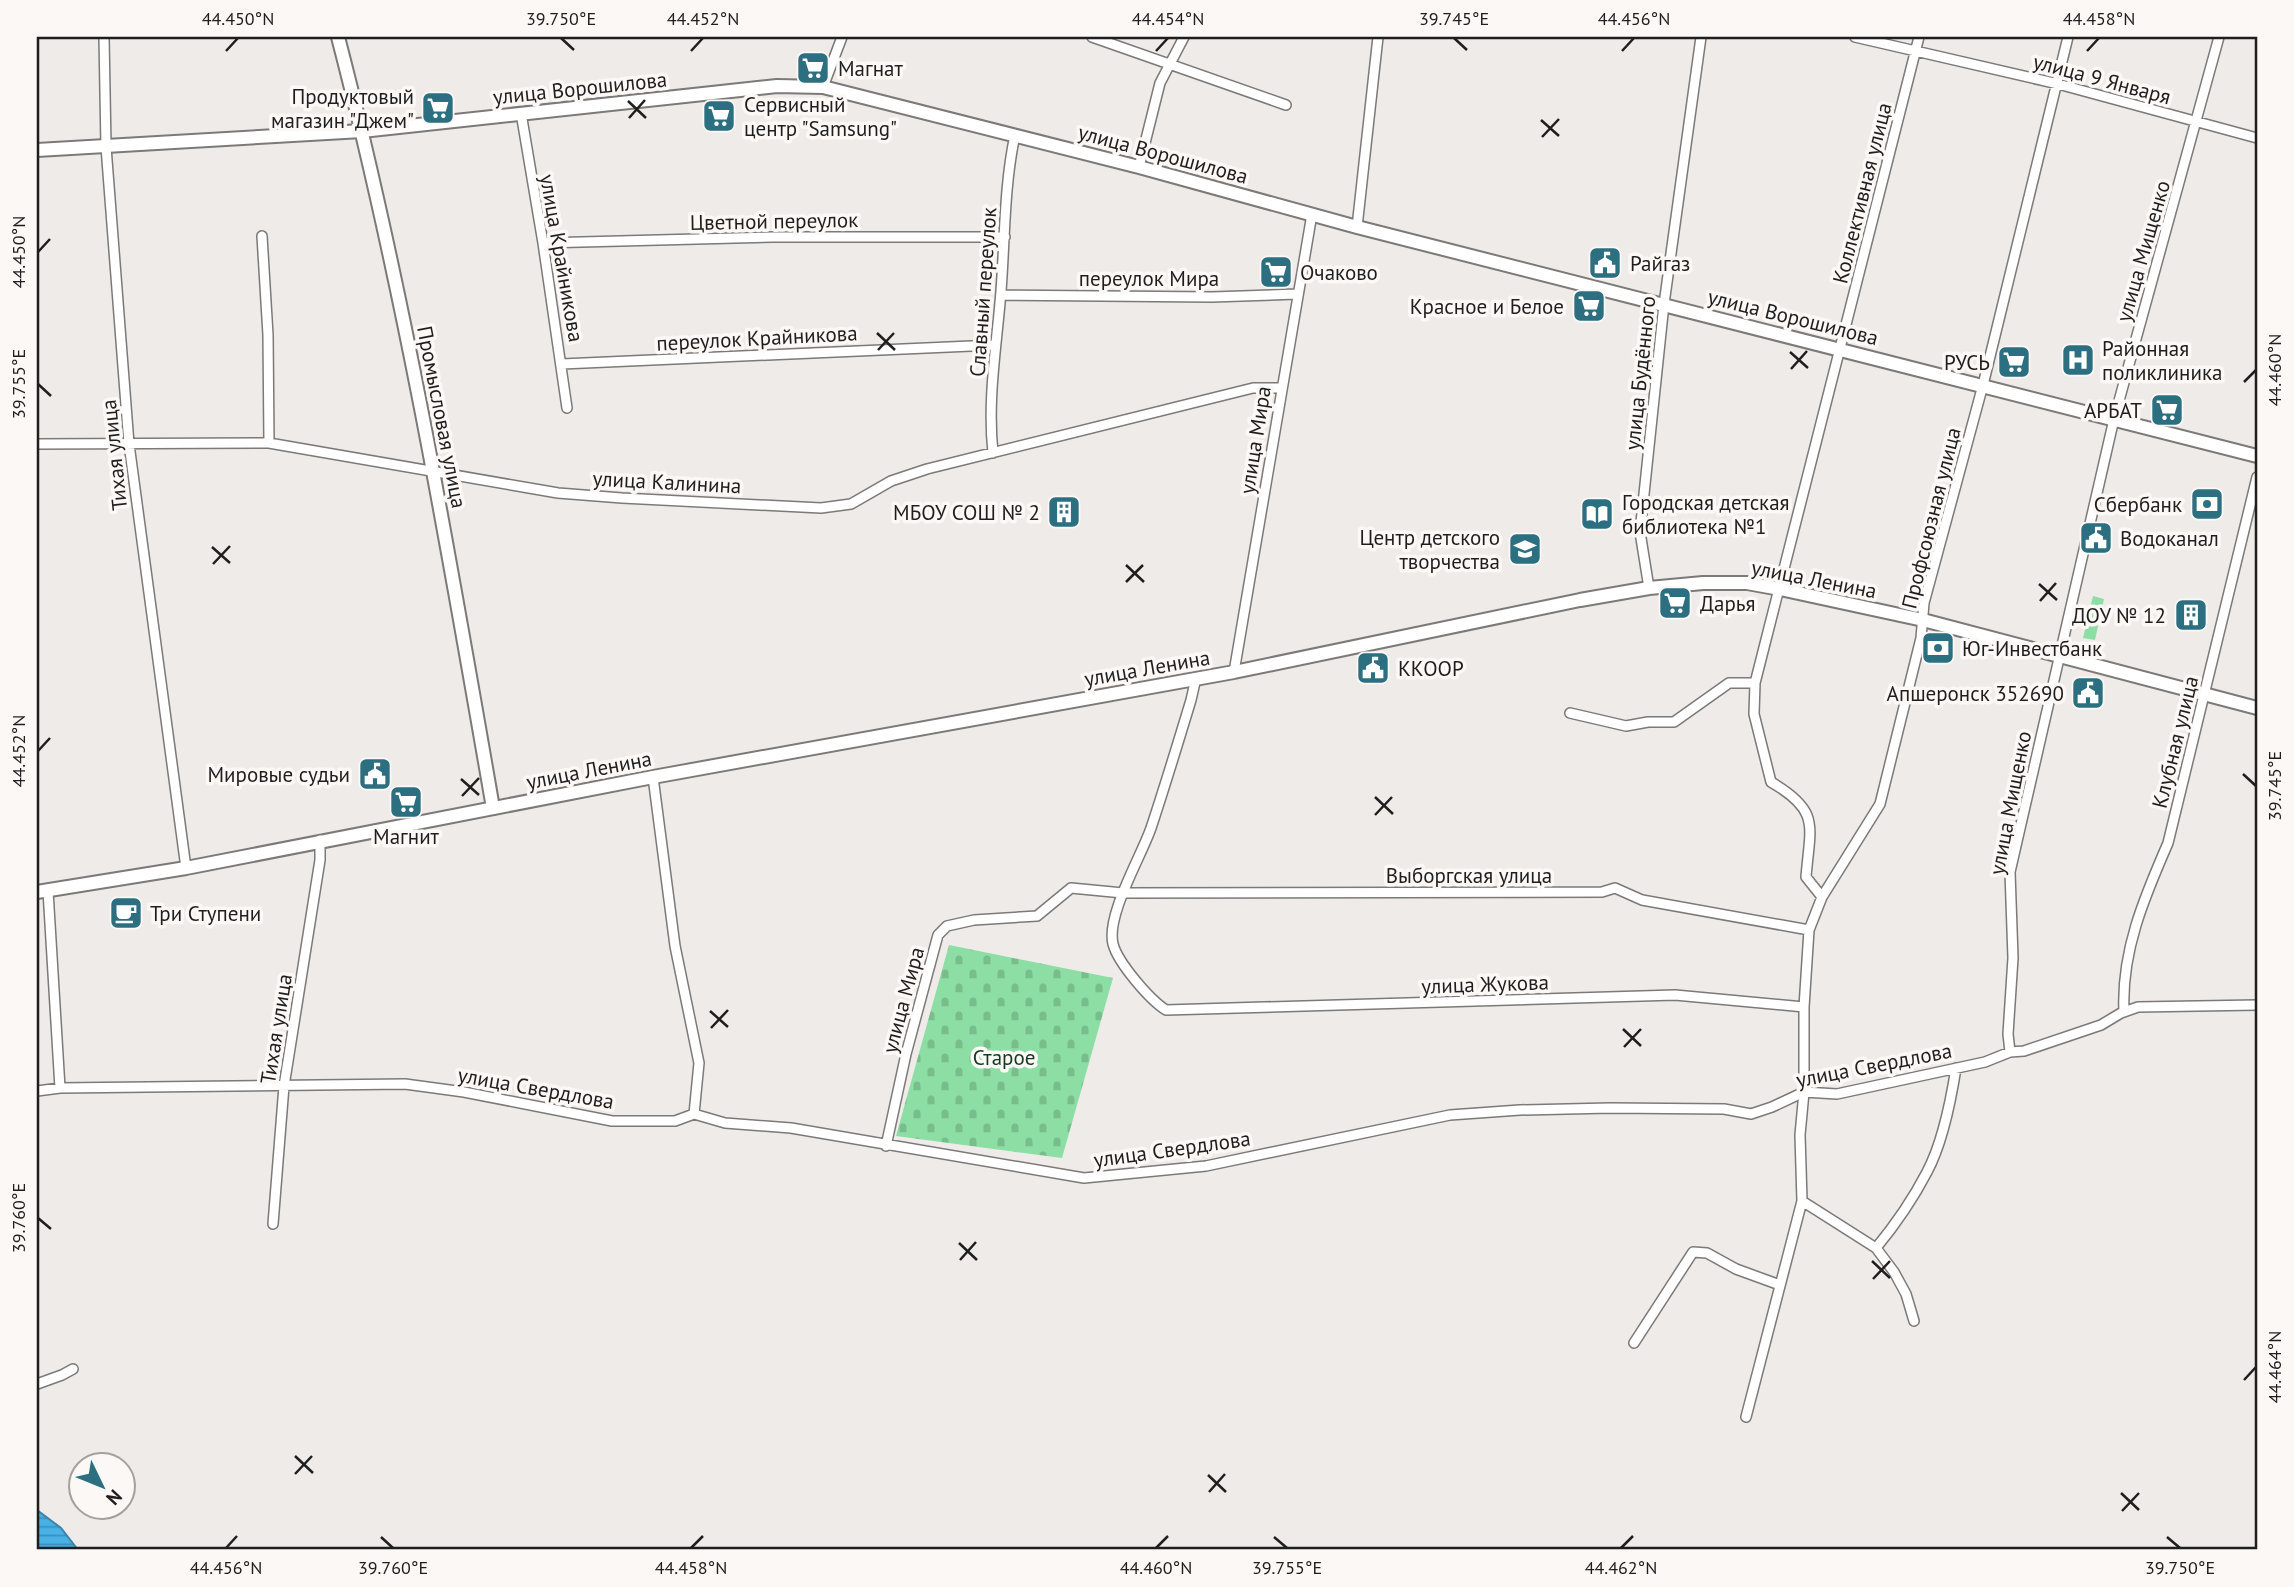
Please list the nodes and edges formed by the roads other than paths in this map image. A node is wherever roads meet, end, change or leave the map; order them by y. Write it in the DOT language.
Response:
graph roads {
  1 [pos="104,37"];
  2 [pos="338,37"];
  3 [pos="842,37"];
  4 [pos="1091,37"];
  5 [pos="1184,37"];
  6 [pos="1378,37"];
  7 [pos="1701,37"];
  8 [pos="1855,37"];
  9 [pos="1919,37"];
  10 [pos="2068,37"];
  11 [pos="2219,37"];
  12 [pos="1916,50"];
  13 [pos="1168,64"];
  14 [pos="2058,84"];
  15 [pos="823,87"];
  16 [pos="1286,105"];
  17 [pos="521,113"];
  18 [pos="2197,122"];
  19 [pos="362,131"];
  20 [pos="1015,135"];
  21 [pos="2257,138"];
  22 [pos="106,147"];
  23 [pos="37,150"];
  24 [pos="1139,167"];
  25 [pos="1312,214"];
  26 [pos="1357,227"];
  27 [pos="262,236"];
  28 [pos="1005,237"];
  29 [pos="543,243"];
  30 [pos="1297,294"];
  31 [pos="1001,295"];
  32 [pos="1664,304"];
  33 [pos="994,345"];
  34 [pos="1841,349"];
  35 [pos="562,364"];
  36 [pos="1983,385"];
  37 [pos="1281,388"];
  38 [pos="567,408"];
  39 [pos="2114,418"];
  40 [pos="269,443"];
  41 [pos="37,444"];
  42 [pos="129,444"];
  43 [pos="993,453"];
  44 [pos="2257,456"];
  45 [pos="434,472"];
  46 [pos="2257,477"];
  47 [pos="1649,588"];
  48 [pos="1780,589"];
  49 [pos="1923,620"];
  50 [pos="2059,657"];
  51 [pos="1234,671"];
  52 [pos="1196,678"];
  53 [pos="1755,683"];
  54 [pos="2204,694"];
  55 [pos="2257,708"];
  56 [pos="1570,713"];
  57 [pos="653,777"];
  58 [pos="493,808"];
  59 [pos="320,840"];
  60 [pos="186,868"];
  61 [pos="42,891"];
  62 [pos="1123,893"];
  63 [pos="1822,897"];
  64 [pos="1809,930"];
  65 [pos="2257,1005"];
  66 [pos="1804,1007"];
  67 [pos="2124,1012"];
  68 [pos="2010,1052"];
  69 [pos="1956,1068"];
  70 [pos="284,1086"];
  71 [pos="60,1088"];
  72 [pos="37,1091"];
  73 [pos="1804,1092"];
  74 [pos="694,1114"];
  75 [pos="886,1146"];
  76 [pos="1802,1201"];
  77 [pos="273,1224"];
  78 [pos="1876,1248"];
  79 [pos="1780,1285"];
  80 [pos="1914,1321"];
  81 [pos="1634,1343"];
  82 [pos="73,1369"];
  83 [pos="37,1384"];
  84 [pos="1745,1417"];
  1 -- 22 [label="street, Тихая улица"];
  2 -- 19 [label="main road, Промысловая улица"];
  3 -- 15 [label="street"];
  4 -- 13 [label="street"];
  5 -- 13 [label="street"];
  6 -- 26 [label="street"];
  7 -- 32 [label="street, улица Будённого"];
  8 -- 12 [label="street, улица 9 Января"];
  9 -- 12 [label="street, Коллективная улица"];
  10 -- 14 [label="street, Профсоюзная улица"];
  11 -- 18 [label="street, улица Мищенко"];
  12 -- 14 [label="street, улица 9 Января"];
  12 -- 34 [label="street, Коллективная улица"];
  13 -- 16 [label="street"];
  13 -- 24 [label="street"];
  14 -- 18 [label="street, улица 9 Января"];
  14 -- 36 [label="street, Профсоюзная улица"];
  15 -- 17 [label="main road, улица Ворошилова"];
  15 -- 20 [label="main road, улица Ворошилова"];
  17 -- 19 [label="main road, улица Ворошилова"];
  17 -- 29 [label="street, улица Крайникова"];
  18 -- 21 [label="street, улица 9 Января"];
  18 -- 39 [label="street, улица Мищенко"];
  19 -- 22 [label="main road, улица Ворошилова"];
  19 -- 45 [label="main road, Промысловая улица"];
  20 -- 24 [label="main road, улица Ворошилова"];
  20 -- 28 [label="street, Славный переулок"];
  22 -- 23 [label="main road, улица Ворошилова"];
  22 -- 42 [label="street, Тихая улица"];
  24 -- 25 [label="main road, улица Ворошилова"];
  25 -- 26 [label="main road, улица Ворошилова"];
  25 -- 30 [label="street, улица Мира"];
  26 -- 32 [label="main road, улица Ворошилова"];
  27 -- 40 [label="street"];
  28 -- 29 [label="street, Цветной переулок"];
  28 -- 31 [label="street, Славный переулок"];
  29 -- 35 [label="street, улица Крайникова"];
  30 -- 31 [label="street, переулок Мира"];
  30 -- 37 [label="street, улица Мира"];
  31 -- 33 [label="street, Славный переулок"];
  32 -- 34 [label="main road, улица Ворошилова"];
  32 -- 47 [label="street, улица Будённого"];
  33 -- 35 [label="street, переулок Крайникова"];
  33 -- 43 [label="street, Славный переулок"];
  34 -- 36 [label="main road, улица Ворошилова"];
  34 -- 48 [label="street, Коллективная улица"];
  35 -- 38 [label="street, улица Крайникова"];
  36 -- 39 [label="main road, улица Ворошилова"];
  36 -- 49 [label="street, Профсоюзная улица"];
  37 -- 43 [label="street, улица Калинина"];
  37 -- 51 [label="street, улица Мира"];
  39 -- 44 [label="main road, улица Ворошилова"];
  39 -- 50 [label="street, улица Мищенко"];
  40 -- 42 [label="street, улица Калинина"];
  40 -- 45 [label="street, улица Калинина"];
  41 -- 42 [label="street, улица Калинина"];
  42 -- 60 [label="street, Тихая улица"];
  43 -- 45 [label="street, улица Калинина"];
  45 -- 58 [label="main road, Промысловая улица"];
  46 -- 54 [label="street, Клубная улица"];
  47 -- 48 [label="main road, улица Ленина"];
  47 -- 51 [label="main road, улица Ленина"];
  48 -- 49 [label="main road, улица Ленина"];
  48 -- 53 [label="street, Коллективная улица"];
  49 -- 50 [label="main road, улица Ленина"];
  49 -- 63 [label="street, Профсоюзная улица"];
  50 -- 54 [label="main road, улица Ленина"];
  50 -- 68 [label="street, улица Мищенко"];
  51 -- 52 [label="main road, улица Ленина"];
  52 -- 57 [label="main road, улица Ленина"];
  52 -- 62 [label="street"];
  53 -- 56 [label="street"];
  53 -- 63 [label="street, Коллективная улица"];
  54 -- 55 [label="main road, улица Ленина"];
  54 -- 67 [label="street, Клубная улица"];
  57 -- 58 [label="main road, улица Ленина"];
  57 -- 74 [label="street"];
  58 -- 59 [label="main road, улица Ленина"];
  59 -- 60 [label="main road, улица Ленина"];
  59 -- 70 [label="street, Тихая улица"];
  60 -- 61 [label="main road, улица Ленина"];
  61 -- 71 [label="street"];
  62 -- 64 [label="street, Выборгская улица"];
  62 -- 66 [label="street, улица Жукова"];
  62 -- 75 [label="street, улица Мира"];
  63 -- 64 [label="street, Профсоюзная улица"];
  64 -- 66 [label="street, Профсоюзная улица"];
  65 -- 67 [label="street, улица Свердлова"];
  66 -- 73 [label="street, Профсоюзная улица"];
  67 -- 68 [label="street, улица Свердлова"];
  68 -- 69 [label="street, улица Свердлова"];
  69 -- 73 [label="street, улица Свердлова"];
  69 -- 78 [label="street"];
  70 -- 71 [label="street, улица Свердлова"];
  70 -- 74 [label="street, улица Свердлова"];
  70 -- 77 [label="street, Тихая улица"];
  71 -- 72 [label="street, улица Свердлова"];
  73 -- 75 [label="street, улица Свердлова"];
  73 -- 76 [label="street, Профсоюзная улица"];
  74 -- 75 [label="street, улица Свердлова"];
  76 -- 78 [label="street"];
  76 -- 79 [label="street, Профсоюзная улица"];
  78 -- 80 [label="street"];
  79 -- 81 [label="street"];
  79 -- 84 [label="street, Профсоюзная улица"];
  82 -- 83 [label="street"];
}
